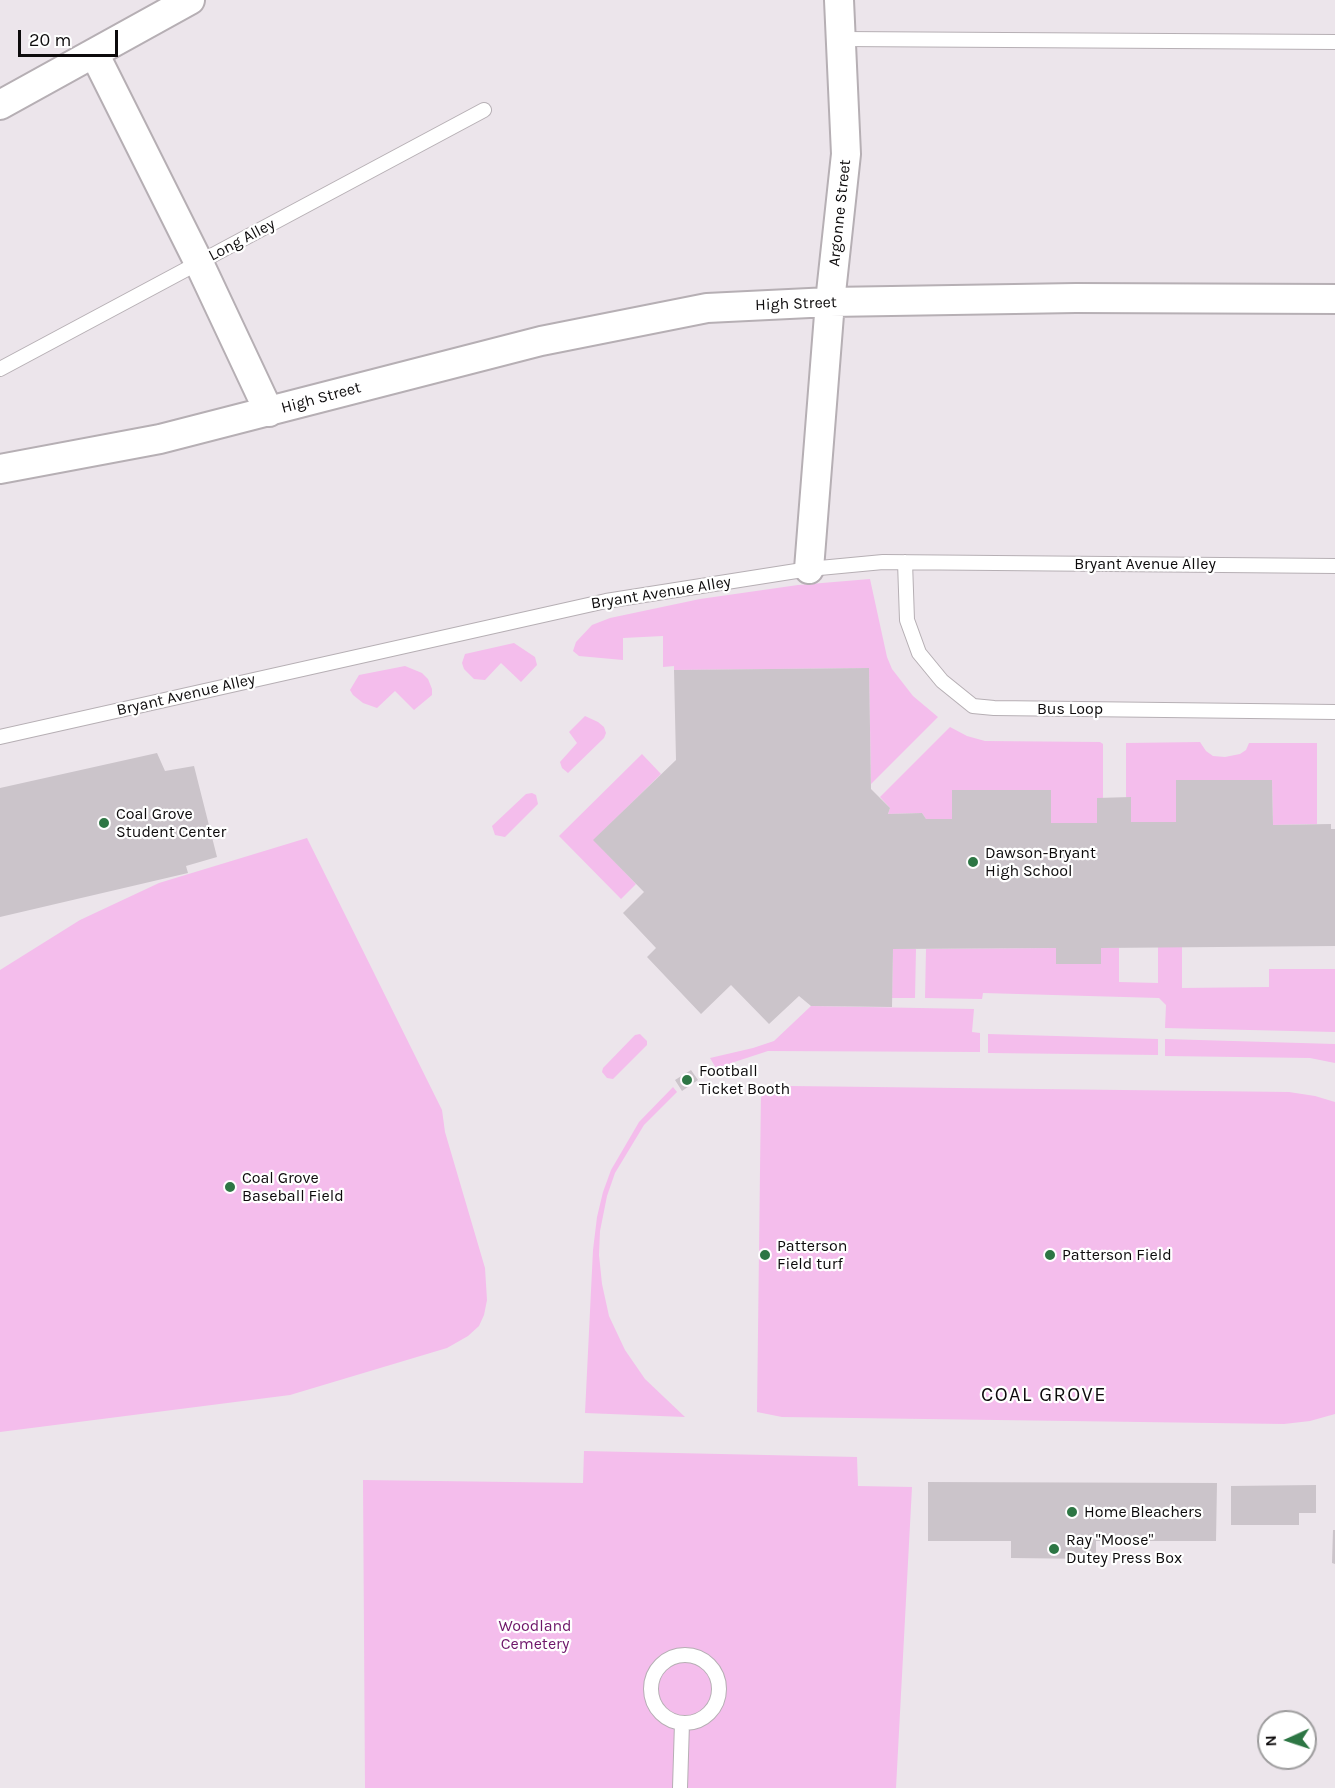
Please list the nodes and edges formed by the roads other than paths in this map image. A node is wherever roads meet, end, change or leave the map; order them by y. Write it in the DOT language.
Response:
graph roads {
  1 [pos="190,0"];
  2 [pos="839,0"];
  3 [pos="841,39"];
  4 [pos="1335,42"];
  5 [pos="94,53"];
  6 [pos="0,105"];
  7 [pos="484,110"];
  8 [pos="199,263"];
  9 [pos="1335,299"];
  10 [pos="830,302"];
  11 [pos="0,369"];
  12 [pos="269,412"];
  13 [pos="0,469"];
  14 [pos="905,562"];
  15 [pos="1335,566"];
  16 [pos="809,569"];
  17 [pos="1335,712"];
  18 [pos="0,737"];
  19 [pos="682,1723"];
  20 [pos="680,1788"];
  1 -- 5 [label="street"];
  2 -- 3 [label="street, Argonne Street"];
  3 -- 4 [label="lane"];
  3 -- 10 [label="street, Argonne Street"];
  5 -- 6 [label="street"];
  5 -- 8 [label="street, High Street"];
  7 -- 8 [label="lane, Long Alley"];
  8 -- 11 [label="lane, Long Alley"];
  8 -- 12 [label="street, High Street"];
  9 -- 10 [label="street, High Street"];
  10 -- 12 [label="street, High Street"];
  10 -- 16 [label="street, Argonne Street"];
  12 -- 13 [label="street, High Street"];
  14 -- 15 [label="lane, Bryant Avenue Alley"];
  14 -- 16 [label="lane, Bryant Avenue Alley"];
  14 -- 17 [label="lane, Bus Loop"];
  16 -- 18 [label="lane, Bryant Avenue Alley"];
  19 -- 19 [label="lane"];
  19 -- 20 [label="lane"];
}
